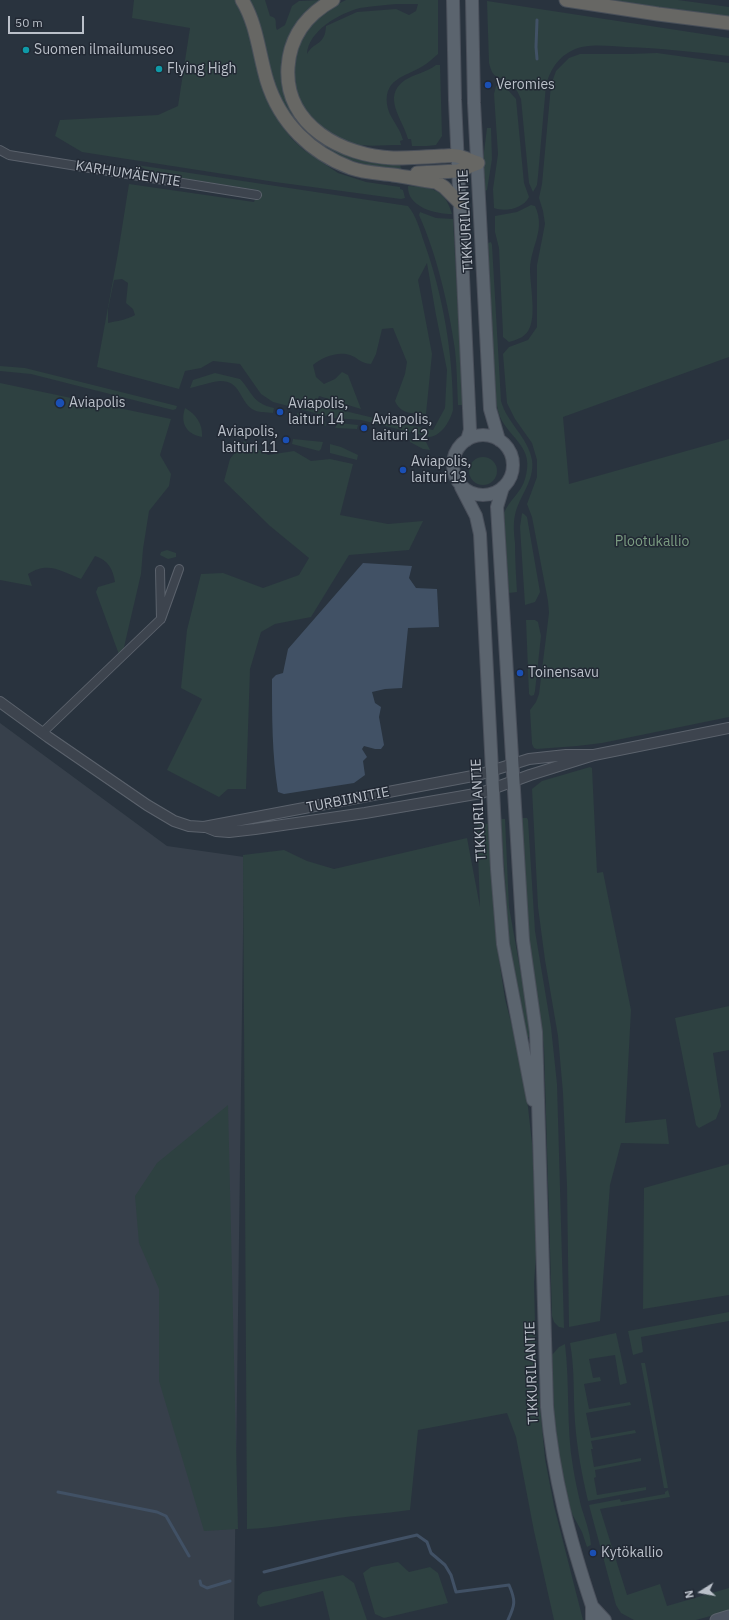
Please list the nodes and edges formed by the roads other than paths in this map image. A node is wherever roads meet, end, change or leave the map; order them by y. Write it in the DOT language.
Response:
graph roads {
  1 [pos="242,0"];
  2 [pos="333,0"];
  3 [pos="453,0"];
  4 [pos="472,0"];
  5 [pos="566,0"];
  6 [pos="690,18"];
  7 [pos="729,23"];
  8 [pos="729,32"];
  9 [pos="0,150"];
  10 [pos="457,156"];
  11 [pos="478,163"];
  12 [pos="458,171"];
  13 [pos="393,175"];
  14 [pos="257,195"];
  15 [pos="460,203"];
  16 [pos="468,440"];
  17 [pos="499,440"];
  18 [pos="461,487"];
  19 [pos="503,487"];
  20 [pos="179,569"];
  21 [pos="160,570"];
  22 [pos="161,619"];
  23 [pos="0,702"];
  24 [pos="729,728"];
  25 [pos="42,733"];
  26 [pos="594,755"];
  27 [pos="512,763"];
  28 [pos="492,770"];
  29 [pos="513,782"];
  30 [pos="493,789"];
  31 [pos="204,827"];
  32 [pos="539,1133"];
  33 [pos="592,1606"];
  34 [pos="729,1616"];
  35 [pos="592,1620"];
  36 [pos="605,1620"];
  37 [pos="716,1620"];
  1 -- 13 [label="highway"];
  2 -- 10 [label="highway"];
  3 -- 10 [label="main road, TIKKURILANTIE"];
  4 -- 11 [label="main road, TIKKURILANTIE"];
  5 -- 6 [label="highway"];
  6 -- 7 [label="highway"];
  6 -- 8 [label="highway"];
  9 -- 14 [label="street, KARHUMÄENTIE"];
  10 -- 11 [label="highway"];
  10 -- 12 [label="main road, TIKKURILANTIE"];
  11 -- 12 [label="highway"];
  11 -- 17 [label="main road, TIKKURILANTIE"];
  12 -- 13 [label="highway"];
  12 -- 15 [label="main road, TIKKURILANTIE"];
  13 -- 15 [label="highway"];
  15 -- 16 [label="main road, TIKKURILANTIE"];
  16 -- 17 [label="main road"];
  16 -- 18 [label="main road"];
  17 -- 19 [label="main road"];
  18 -- 19 [label="main road"];
  18 -- 28 [label="main road, TIKKURILANTIE"];
  19 -- 27 [label="main road, TIKKURILANTIE"];
  20 -- 22 [label="street"];
  21 -- 22 [label="street"];
  22 -- 25 [label="street"];
  23 -- 25 [label="street, TURBIINITIE"];
  24 -- 26 [label="street"];
  25 -- 31 [label="street, TURBIINITIE"];
  26 -- 27 [label="street"];
  26 -- 29 [label="street"];
  27 -- 28 [label="street"];
  27 -- 29 [label="main road, TIKKURILANTIE"];
  28 -- 30 [label="main road, TIKKURILANTIE"];
  28 -- 31 [label="street, TURBIINITIE"];
  29 -- 30 [label="street"];
  29 -- 32 [label="main road, TIKKURILANTIE"];
  30 -- 31 [label="street, TURBIINITIE"];
  30 -- 32 [label="main road, TIKKURILANTIE"];
  32 -- 33 [label="main road, TIKKURILANTIE"];
  33 -- 35 [label="main road, TIKKURILANTIE"];
  33 -- 36 [label="main road, TIKKURILANTIE"];
  34 -- 37 [label="main road"];
}
